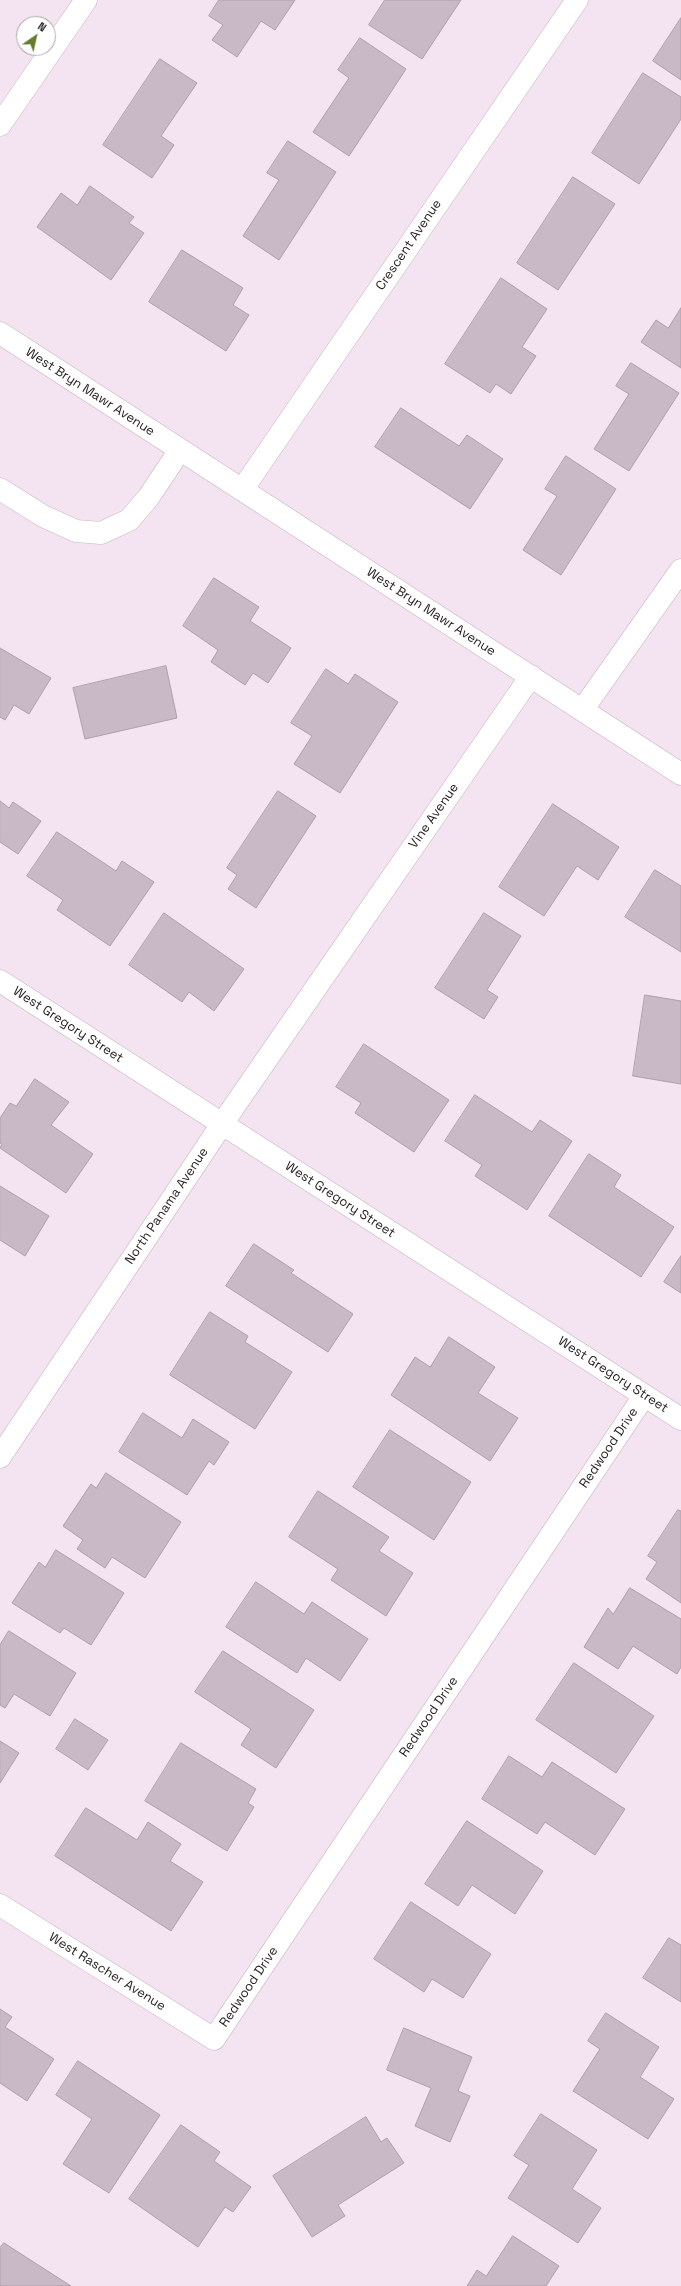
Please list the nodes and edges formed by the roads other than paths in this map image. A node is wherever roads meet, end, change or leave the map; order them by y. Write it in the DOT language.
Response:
graph roads {
  1 [pos="86,0"];
  2 [pos="577,0"];
  3 [pos="0,125"];
  4 [pos="0,333"];
  5 [pos="180,450"];
  6 [pos="0,488"];
  7 [pos="242,490"];
  8 [pos="681,570"];
  9 [pos="531,676"];
  10 [pos="583,709"];
  11 [pos="681,774"];
  12 [pos="337,956"];
  13 [pos="0,981"];
  14 [pos="222,1124"];
  15 [pos="644,1396"];
  16 [pos="681,1419"];
  17 [pos="0,1457"];
  18 [pos="0,1905"];
  19 [pos="214,2039"];
  1 -- 3 [label="street"];
  2 -- 7 [label="street, Crescent Avenue"];
  4 -- 5 [label="street, West Bryn Mawr Avenue"];
  5 -- 6 [label="street"];
  5 -- 7 [label="street, West Bryn Mawr Avenue"];
  7 -- 9 [label="street, West Bryn Mawr Avenue"];
  8 -- 10 [label="street"];
  9 -- 10 [label="street, West Bryn Mawr Avenue"];
  9 -- 12 [label="street, Vine Avenue"];
  10 -- 11 [label="street, West Bryn Mawr Avenue"];
  12 -- 14 [label="street, North Panama Avenue"];
  13 -- 14 [label="street, West Gregory Street"];
  14 -- 15 [label="street, West Gregory Street"];
  14 -- 17 [label="street, North Panama Avenue"];
  15 -- 16 [label="street, West Gregory Street"];
  15 -- 19 [label="street, Redwood Drive"];
  18 -- 19 [label="street, West Rascher Avenue"];
}
